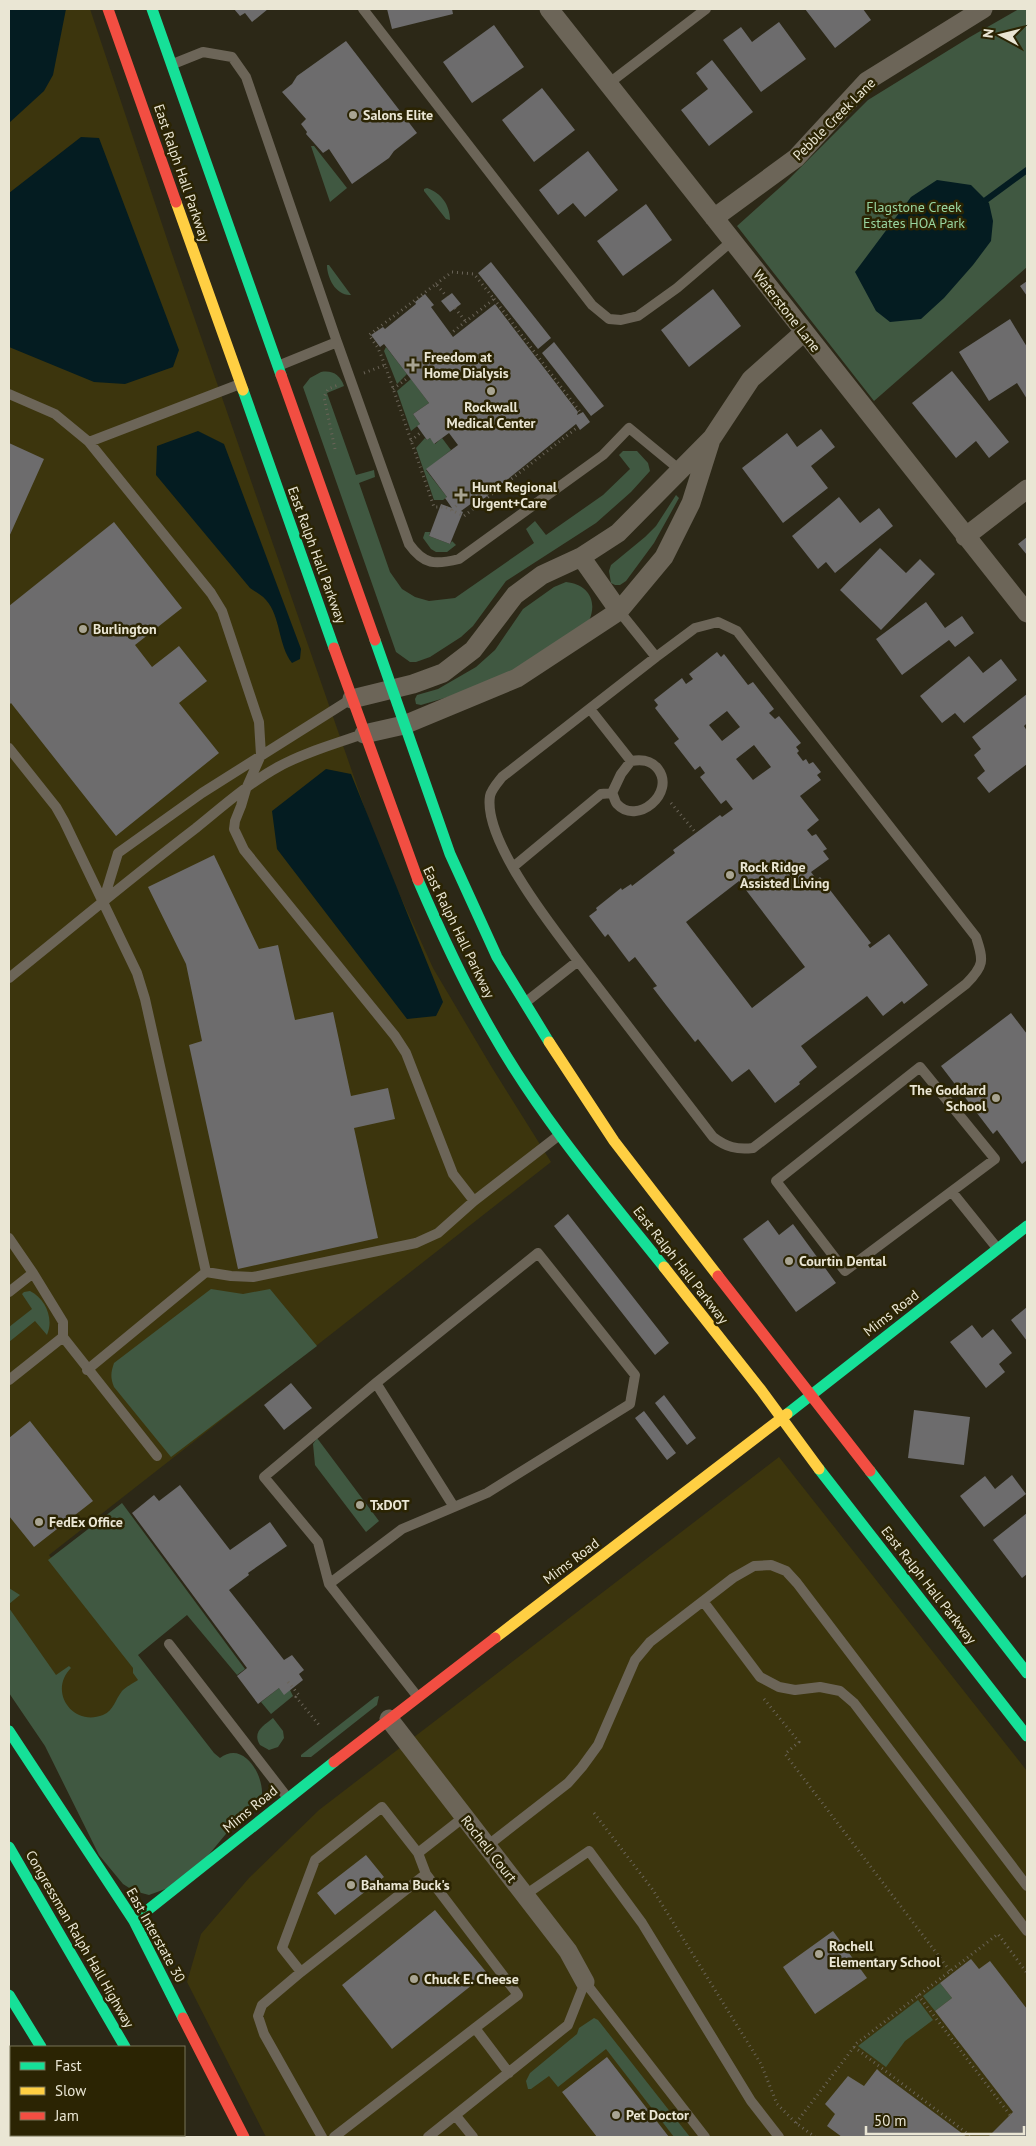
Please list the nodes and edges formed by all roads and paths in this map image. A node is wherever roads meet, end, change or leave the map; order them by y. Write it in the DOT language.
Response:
graph roads {
  1 [pos="108,9"];
  2 [pos="152,9"];
  3 [pos="364,9"];
  4 [pos="549,9"];
  5 [pos="706,9"];
  6 [pos="983,9"];
  7 [pos="171,65"];
  8 [pos="608,84"];
  9 [pos="714,218"];
  10 [pos="732,241"];
  11 [pos="436,284"];
  12 [pos="446,297"];
  13 [pos="494,299"];
  14 [pos="455,308"];
  15 [pos="466,322"];
  16 [pos="804,332"];
  17 [pos="450,334"];
  18 [pos="337,342"];
  19 [pos="385,365"];
  20 [pos="277,366"];
  21 [pos="409,377"];
  22 [pos="351,380"];
  23 [pos="240,384"];
  24 [pos="393,389"];
  25 [pos="9,394"];
  26 [pos="580,413"];
  27 [pos="578,427"];
  28 [pos="421,432"];
  29 [pos="712,438"];
  30 [pos="411,441"];
  31 [pos="90,442"];
  32 [pos="336,454"];
  33 [pos="680,470"];
  34 [pos="1027,489"];
  35 [pos="464,490"];
  36 [pos="452,510"];
  37 [pos="965,537"];
  38 [pos="581,557"];
  39 [pos="619,612"];
  40 [pos="1027,613"];
  41 [pos="656,658"];
  42 [pos="392,689"];
  43 [pos="352,699"];
  44 [pos="590,709"];
  45 [pos="404,725"];
  46 [pos="364,734"];
  47 [pos="9,748"];
  48 [pos="261,755"];
  49 [pos="631,761"];
  50 [pos="246,789"];
  51 [pos="612,793"];
  52 [pos="660,796"];
  53 [pos="696,833"];
  54 [pos="513,867"];
  55 [pos="102,903"];
  56 [pos="578,961"];
  57 [pos="9,978"];
  58 [pos="525,1003"];
  59 [pos="559,1135"];
  60 [pos="952,1192"];
  61 [pos="474,1201"];
  62 [pos="1027,1226"];
  63 [pos="9,1238"];
  64 [pos="998,1249"];
  65 [pos="206,1272"];
  66 [pos="34,1273"];
  67 [pos="9,1292"];
  68 [pos="63,1337"];
  69 [pos="87,1370"];
  70 [pos="9,1380"];
  71 [pos="376,1383"];
  72 [pos="811,1394"];
  73 [pos="781,1418"];
  74 [pos="157,1456"];
  75 [pos="454,1507"];
  76 [pos="328,1584"];
  77 [pos="703,1601"];
  78 [pos="169,1644"];
  79 [pos="1027,1673"];
  80 [pos="288,1682"];
  81 [pos="417,1697"];
  82 [pos="761,1697"];
  83 [pos="389,1719"];
  84 [pos="319,1726"];
  85 [pos="9,1731"];
  86 [pos="1027,1736"];
  87 [pos="287,1798"];
  88 [pos="594,1813"];
  89 [pos="464,1817"];
  90 [pos="487,1846"];
  91 [pos="9,1847"];
  92 [pos="418,1853"];
  93 [pos="426,1874"];
  94 [pos="1027,1886"];
  95 [pos="525,1895"];
  96 [pos="134,1921"];
  97 [pos="1027,1932"];
  98 [pos="950,1971"];
  99 [pos="301,1972"];
  100 [pos="1027,1973"];
  101 [pos="585,1982"];
  102 [pos="9,1995"];
  103 [pos="918,1995"];
  104 [pos="9,2003"];
  105 [pos="475,2028"];
  106 [pos="23,2038"];
  107 [pos="40,2046"];
  108 [pos="124,2046"];
  109 [pos="854,2047"];
  110 [pos="509,2073"];
  111 [pos="1010,2115"];
  112 [pos="456,2116"];
  113 [pos="796,2123"];
  114 [pos="244,2137"];
  115 [pos="322,2137"];
  116 [pos="334,2137"];
  117 [pos="428,2137"];
  118 [pos="473,2137"];
  119 [pos="704,2137"];
  120 [pos="779,2137"];
  121 [pos="815,2137"];
  122 [pos="972,2137"];
  1 -- 23 [label="main road, East Ralph Hall Parkway"];
  2 -- 7 [label="main road, East Ralph Hall Parkway"];
  3 -- 10 [label="lane"];
  4 -- 8 [label="street, Waterstone Lane"];
  5 -- 8 [label="lane"];
  6 -- 9 [label="street, Pebble Creek Lane"];
  7 -- 18 [label="lane"];
  7 -- 20 [label="main road, East Ralph Hall Parkway"];
  8 -- 9 [label="street, Waterstone Lane"];
  9 -- 10 [label="street, Waterstone Lane"];
  10 -- 16 [label="street, Waterstone Lane"];
  11 -- 12 [label="path"];
  11 -- 13 [label="path"];
  11 -- 19 [label="path"];
  13 -- 15 [label="path"];
  13 -- 26 [label="path"];
  14 -- 15 [label="path"];
  15 -- 17 [label="path"];
  16 -- 29 [label="street"];
  16 -- 37 [label="street, Waterstone Lane"];
  18 -- 20 [label="lane"];
  18 -- 22 [label="lane"];
  19 -- 22 [label="path"];
  19 -- 24 [label="path"];
  20 -- 42 [label="main road, East Ralph Hall Parkway"];
  21 -- 24 [label="path"];
  22 -- 32 [label="path"];
  22 -- 33 [label="lane"];
  23 -- 31 [label="lane"];
  23 -- 43 [label="main road, East Ralph Hall Parkway"];
  24 -- 30 [label="path"];
  25 -- 31 [label="lane"];
  27 -- 36 [label="path"];
  28 -- 30 [label="path"];
  29 -- 33 [label="street"];
  29 -- 39 [label="street"];
  30 -- 36 [label="path"];
  31 -- 48 [label="lane"];
  33 -- 38 [label="street"];
  34 -- 37 [label="street"];
  35 -- 36 [label="path"];
  37 -- 40 [label="street, Waterstone Lane"];
  38 -- 39 [label="street"];
  38 -- 42 [label="street"];
  39 -- 41 [label="lane"];
  39 -- 45 [label="street"];
  41 -- 44 [label="lane"];
  41 -- 56 [label="lane"];
  42 -- 43 [label="street"];
  42 -- 45 [label="main road, East Ralph Hall Parkway"];
  43 -- 46 [label="main road, East Ralph Hall Parkway"];
  43 -- 48 [label="lane"];
  44 -- 49 [label="lane"];
  44 -- 54 [label="lane"];
  45 -- 46 [label="street"];
  45 -- 58 [label="main road, East Ralph Hall Parkway"];
  46 -- 50 [label="lane"];
  46 -- 59 [label="main road, East Ralph Hall Parkway"];
  47 -- 55 [label="lane"];
  48 -- 50 [label="lane"];
  48 -- 55 [label="lane"];
  49 -- 51 [label="lane"];
  49 -- 52 [label="lane"];
  50 -- 55 [label="lane"];
  50 -- 61 [label="lane"];
  51 -- 52 [label="lane"];
  51 -- 54 [label="lane"];
  52 -- 53 [label="path"];
  54 -- 56 [label="lane"];
  55 -- 57 [label="lane"];
  55 -- 65 [label="lane"];
  56 -- 58 [label="lane"];
  58 -- 72 [label="main road, East Ralph Hall Parkway"];
  59 -- 61 [label="lane"];
  59 -- 73 [label="main road, East Ralph Hall Parkway"];
  60 -- 60 [label="lane"];
  60 -- 64 [label="lane"];
  61 -- 65 [label="lane"];
  62 -- 64 [label="main road, Mims Road"];
  63 -- 66 [label="lane"];
  64 -- 72 [label="main road, Mims Road"];
  65 -- 69 [label="lane"];
  66 -- 67 [label="lane"];
  66 -- 68 [label="lane"];
  68 -- 69 [label="lane"];
  68 -- 70 [label="lane"];
  69 -- 74 [label="lane"];
  71 -- 75 [label="lane"];
  71 -- 75 [label="lane"];
  71 -- 76 [label="lane"];
  72 -- 73 [label="main road, Mims Road"];
  72 -- 79 [label="main road, East Ralph Hall Parkway"];
  73 -- 81 [label="main road, Mims Road"];
  73 -- 86 [label="main road, East Ralph Hall Parkway"];
  75 -- 76 [label="lane"];
  76 -- 81 [label="lane"];
  77 -- 90 [label="lane"];
  77 -- 94 [label="lane"];
  77 -- 97 [label="lane"];
  78 -- 87 [label="lane"];
  80 -- 84 [label="path"];
  81 -- 83 [label="main road, Mims Road"];
  82 -- 98 [label="path"];
  83 -- 87 [label="main road, Mims Road"];
  83 -- 89 [label="street, Rochell Court"];
  85 -- 96 [label="main road, East Interstate 30"];
  87 -- 96 [label="main road, Mims Road"];
  88 -- 113 [label="path"];
  89 -- 90 [label="street, Rochell Court"];
  89 -- 92 [label="lane"];
  90 -- 95 [label="street, Rochell Court"];
  91 -- 108 [label="main road, Congressman Ralph Hall Highway"];
  92 -- 93 [label="lane"];
  92 -- 99 [label="lane"];
  93 -- 99 [label="lane"];
  93 -- 105 [label="lane"];
  95 -- 101 [label="street, Rochell Court"];
  95 -- 120 [label="lane"];
  96 -- 114 [label="main road, East Interstate 30"];
  98 -- 100 [label="path"];
  98 -- 103 [label="path"];
  99 -- 115 [label="lane"];
  101 -- 110 [label="lane"];
  101 -- 119 [label="lane"];
  102 -- 107 [label="main road"];
  103 -- 109 [label="path"];
  103 -- 111 [label="path"];
  104 -- 106 [label="main road"];
  105 -- 110 [label="lane"];
  105 -- 116 [label="lane"];
  109 -- 113 [label="path"];
  109 -- 122 [label="path"];
  110 -- 112 [label="lane"];
  112 -- 117 [label="lane"];
  112 -- 118 [label="lane"];
  113 -- 121 [label="path"];
}
